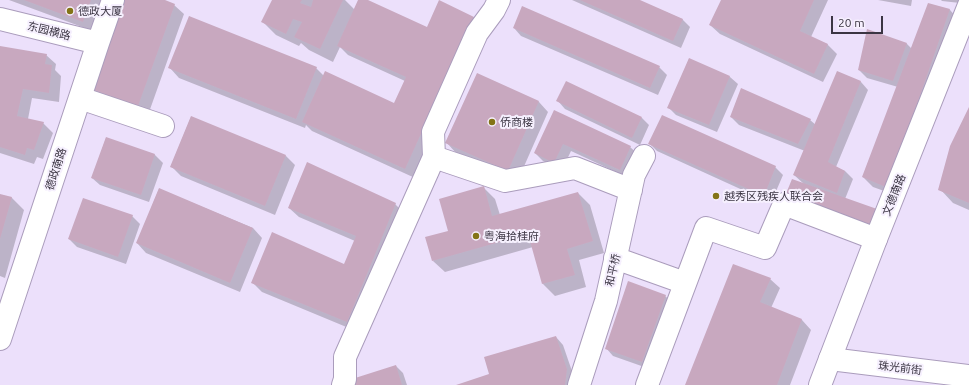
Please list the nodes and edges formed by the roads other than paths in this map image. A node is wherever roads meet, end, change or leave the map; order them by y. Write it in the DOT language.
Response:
graph roads {
  1 [pos="113,0"];
  2 [pos="499,0"];
  3 [pos="969,5"];
  4 [pos="0,19"];
  5 [pos="98,43"];
  6 [pos="80,98"];
  7 [pos="163,126"];
  8 [pos="644,156"];
  9 [pos="434,157"];
  10 [pos="631,190"];
  11 [pos="876,239"];
  12 [pos="615,258"];
  13 [pos="685,283"];
  14 [pos="0,339"];
  15 [pos="830,359"];
  16 [pos="969,376"];
  17 [pos="343,385"];
  18 [pos="578,385"];
  19 [pos="647,385"];
  20 [pos="820,385"];
  1 -- 5 [label="street, 德政南路"];
  2 -- 9 [label="street"];
  3 -- 11 [label="street, 文德南路"];
  4 -- 5 [label="street, 东园横路"];
  5 -- 6 [label="street, 德政南路"];
  6 -- 7 [label="street"];
  6 -- 14 [label="street, 德政南路"];
  8 -- 10 [label="street, 和平桥"];
  9 -- 10 [label="street"];
  9 -- 17 [label="street"];
  10 -- 12 [label="street, 和平桥"];
  11 -- 13 [label="street"];
  11 -- 15 [label="street, 文德南路"];
  12 -- 13 [label="street"];
  12 -- 18 [label="street, 和平桥"];
  13 -- 19 [label="street"];
  15 -- 16 [label="street, 珠光前街"];
  15 -- 20 [label="street, 文德南路"];
}
